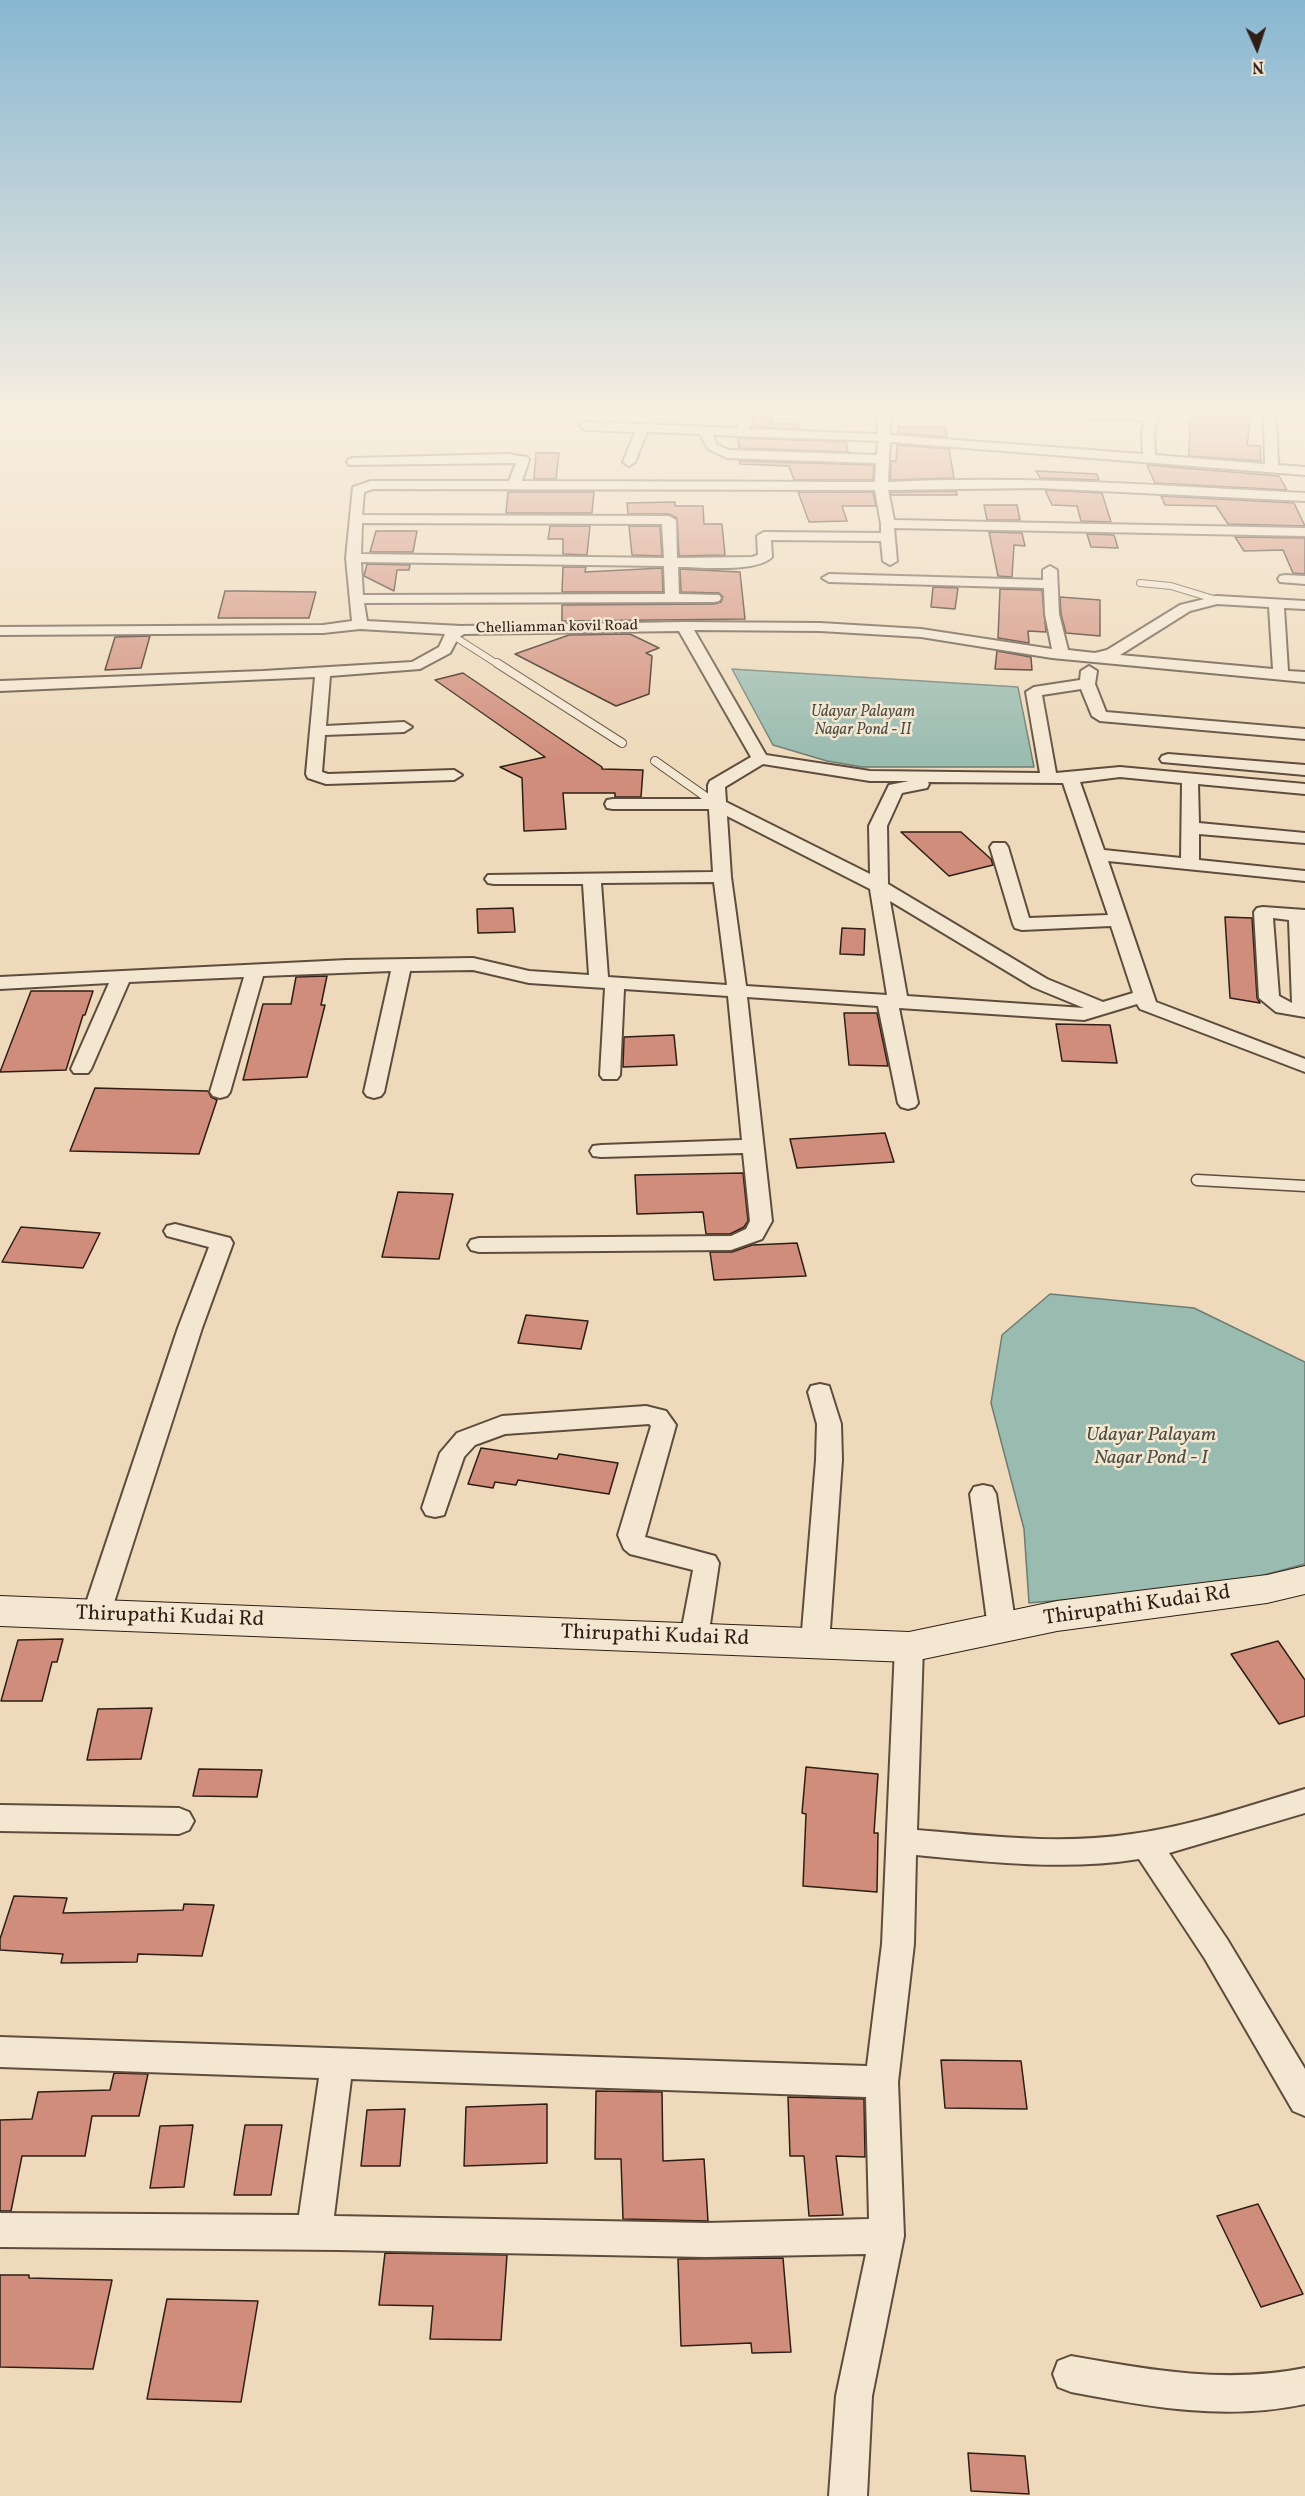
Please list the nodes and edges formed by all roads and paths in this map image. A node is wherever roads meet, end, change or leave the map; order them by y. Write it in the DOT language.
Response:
graph roads {
  1 [pos="354,530"];
  2 [pos="669,530"];
  3 [pos="877,530"];
  4 [pos="887,530"];
  5 [pos="987,530"];
  6 [pos="1305,532"];
  7 [pos="353,558"];
  8 [pos="670,561"];
  9 [pos="891,561"];
  10 [pos="829,578"];
  11 [pos="1285,579"];
  12 [pos="1305,580"];
  13 [pos="1140,583"];
  14 [pos="672,598"];
  15 [pos="714,598"];
  16 [pos="356,599"];
  17 [pos="1217,600"];
  18 [pos="1276,604"];
  19 [pos="1305,605"];
  20 [pos="360,625"];
  21 [pos="684,626"];
  22 [pos="0,631"];
  23 [pos="456,632"];
  24 [pos="1061,654"];
  25 [pos="1091,657"];
  26 [pos="323,672"];
  27 [pos="1281,675"];
  28 [pos="1305,677"];
  29 [pos="1087,684"];
  30 [pos="0,686"];
  31 [pos="1164,721"];
  32 [pos="404,727"];
  33 [pos="317,731"];
  34 [pos="1305,734"];
  35 [pos="622,744"];
  36 [pos="760,759"];
  37 [pos="1168,759"];
  38 [pos="655,761"];
  39 [pos="1305,770"];
  40 [pos="454,775"];
  41 [pos="960,777"];
  42 [pos="1049,777"];
  43 [pos="1169,777"];
  44 [pos="1070,778"];
  45 [pos="1190,778"];
  46 [pos="1304,789"];
  47 [pos="613,804"];
  48 [pos="716,804"];
  49 [pos="1305,810"];
  50 [pos="1191,828"];
  51 [pos="1305,838"];
  52 [pos="999,847"];
  53 [pos="1097,855"];
  54 [pos="1190,864"];
  55 [pos="1305,876"];
  56 [pos="722,877"];
  57 [pos="592,878"];
  58 [pos="494,879"];
  59 [pos="879,886"];
  60 [pos="1302,915"];
  61 [pos="1119,920"];
  62 [pos="402,965"];
  63 [pos="255,972"];
  64 [pos="121,979"];
  65 [pos="607,982"];
  66 [pos="0,983"];
  67 [pos="737,991"];
  68 [pos="1144,996"];
  69 [pos="893,1001"];
  70 [pos="1103,1010"];
  71 [pos="1304,1010"];
  72 [pos="1305,1066"];
  73 [pos="81,1070"];
  74 [pos="610,1075"];
  75 [pos="220,1092"];
  76 [pos="374,1092"];
  77 [pos="908,1103"];
  78 [pos="753,1146"];
  79 [pos="601,1152"];
  80 [pos="1197,1180"];
  81 [pos="1305,1186"];
  82 [pos="175,1231"];
  83 [pos="479,1245"];
  84 [pos="820,1392"];
  85 [pos="983,1494"];
  86 [pos="435,1508"];
  87 [pos="1305,1580"];
  88 [pos="0,1611"];
  89 [pos="96,1615"];
  90 [pos="1002,1628"];
  91 [pos="694,1638"];
  92 [pos="815,1644"];
  93 [pos="909,1647"];
  94 [pos="1305,1801"];
  95 [pos="0,1818"];
  96 [pos="179,1821"];
  97 [pos="902,1841"];
  98 [pos="1146,1844"];
  99 [pos="0,2052"];
  100 [pos="337,2064"];
  101 [pos="882,2082"];
  102 [pos="1305,2100"];
  103 [pos="0,2230"];
  104 [pos="314,2232"];
  105 [pos="887,2236"];
  106 [pos="1071,2374"];
  107 [pos="1305,2386"];
  108 [pos="848,2496"];
  1 -- 7 [label="street"];
  2 -- 8 [label="street"];
  3 -- 8 [label="street"];
  4 -- 9 [label="street"];
  5 -- 6 [label="street"];
  7 -- 8 [label="street"];
  7 -- 16 [label="street"];
  8 -- 14 [label="street"];
  10 -- 24 [label="street"];
  11 -- 12 [label="street"];
  13 -- 17 [label="lane"];
  14 -- 15 [label="street"];
  14 -- 16 [label="street"];
  16 -- 20 [label="street"];
  17 -- 18 [label="street"];
  17 -- 25 [label="street"];
  18 -- 19 [label="street"];
  18 -- 27 [label="street"];
  20 -- 22 [label="street"];
  20 -- 23 [label="street"];
  21 -- 23 [label="street, Chelliamman kovil Road"];
  21 -- 24 [label="street, Chelliamman kovil Road"];
  21 -- 36 [label="street"];
  23 -- 26 [label="street, Chelliamman kovil Road"];
  23 -- 35 [label="lane"];
  24 -- 25 [label="street, Chelliamman kovil Road"];
  25 -- 27 [label="street, Chelliamman kovil Road"];
  25 -- 29 [label="street"];
  26 -- 30 [label="street, Chelliamman kovil Road"];
  26 -- 33 [label="street"];
  27 -- 28 [label="street, Chelliamman kovil Road"];
  29 -- 31 [label="street"];
  29 -- 42 [label="street"];
  31 -- 34 [label="street"];
  31 -- 37 [label="street"];
  32 -- 33 [label="street"];
  33 -- 40 [label="street"];
  36 -- 41 [label="street"];
  36 -- 48 [label="street"];
  37 -- 39 [label="street"];
  37 -- 43 [label="street"];
  38 -- 48 [label="lane"];
  41 -- 42 [label="street"];
  41 -- 59 [label="street"];
  42 -- 44 [label="street"];
  43 -- 44 [label="street"];
  43 -- 45 [label="street"];
  44 -- 53 [label="street"];
  45 -- 46 [label="street"];
  45 -- 50 [label="street"];
  46 -- 49 [label="street"];
  47 -- 48 [label="street"];
  48 -- 56 [label="street"];
  48 -- 59 [label="street"];
  50 -- 51 [label="street"];
  50 -- 54 [label="street"];
  52 -- 61 [label="street"];
  53 -- 54 [label="street"];
  53 -- 61 [label="street"];
  54 -- 55 [label="street"];
  56 -- 57 [label="street"];
  56 -- 67 [label="street"];
  57 -- 58 [label="street"];
  57 -- 65 [label="street"];
  59 -- 69 [label="street"];
  59 -- 70 [label="street"];
  60 -- 71 [label="street"];
  60 -- 71 [label="street"];
  61 -- 68 [label="street"];
  62 -- 63 [label="street"];
  62 -- 65 [label="street"];
  62 -- 76 [label="street"];
  63 -- 64 [label="street"];
  63 -- 75 [label="street"];
  64 -- 66 [label="street"];
  64 -- 73 [label="street"];
  65 -- 67 [label="street"];
  65 -- 74 [label="street"];
  67 -- 69 [label="street"];
  67 -- 78 [label="street"];
  68 -- 70 [label="street"];
  68 -- 72 [label="street"];
  69 -- 70 [label="street"];
  69 -- 77 [label="street"];
  78 -- 79 [label="street"];
  78 -- 83 [label="street"];
  80 -- 81 [label="lane"];
  82 -- 89 [label="street"];
  84 -- 92 [label="street"];
  85 -- 90 [label="street"];
  86 -- 91 [label="street"];
  87 -- 90 [label="street, Thirupathi Kudai Rd"];
  88 -- 89 [label="street, Thirupathi Kudai Rd"];
  89 -- 91 [label="street, Thirupathi Kudai Rd"];
  90 -- 93 [label="street, Thirupathi Kudai Rd"];
  91 -- 92 [label="street, Thirupathi Kudai Rd"];
  92 -- 93 [label="street, Thirupathi Kudai Rd"];
  93 -- 97 [label="street"];
  94 -- 98 [label="street"];
  95 -- 96 [label="street"];
  97 -- 98 [label="street"];
  97 -- 101 [label="street"];
  98 -- 102 [label="street"];
  99 -- 100 [label="street"];
  100 -- 101 [label="street"];
  100 -- 104 [label="street"];
  101 -- 105 [label="street"];
  103 -- 104 [label="street"];
  104 -- 105 [label="street"];
  105 -- 108 [label="street"];
  106 -- 107 [label="street"];
}
